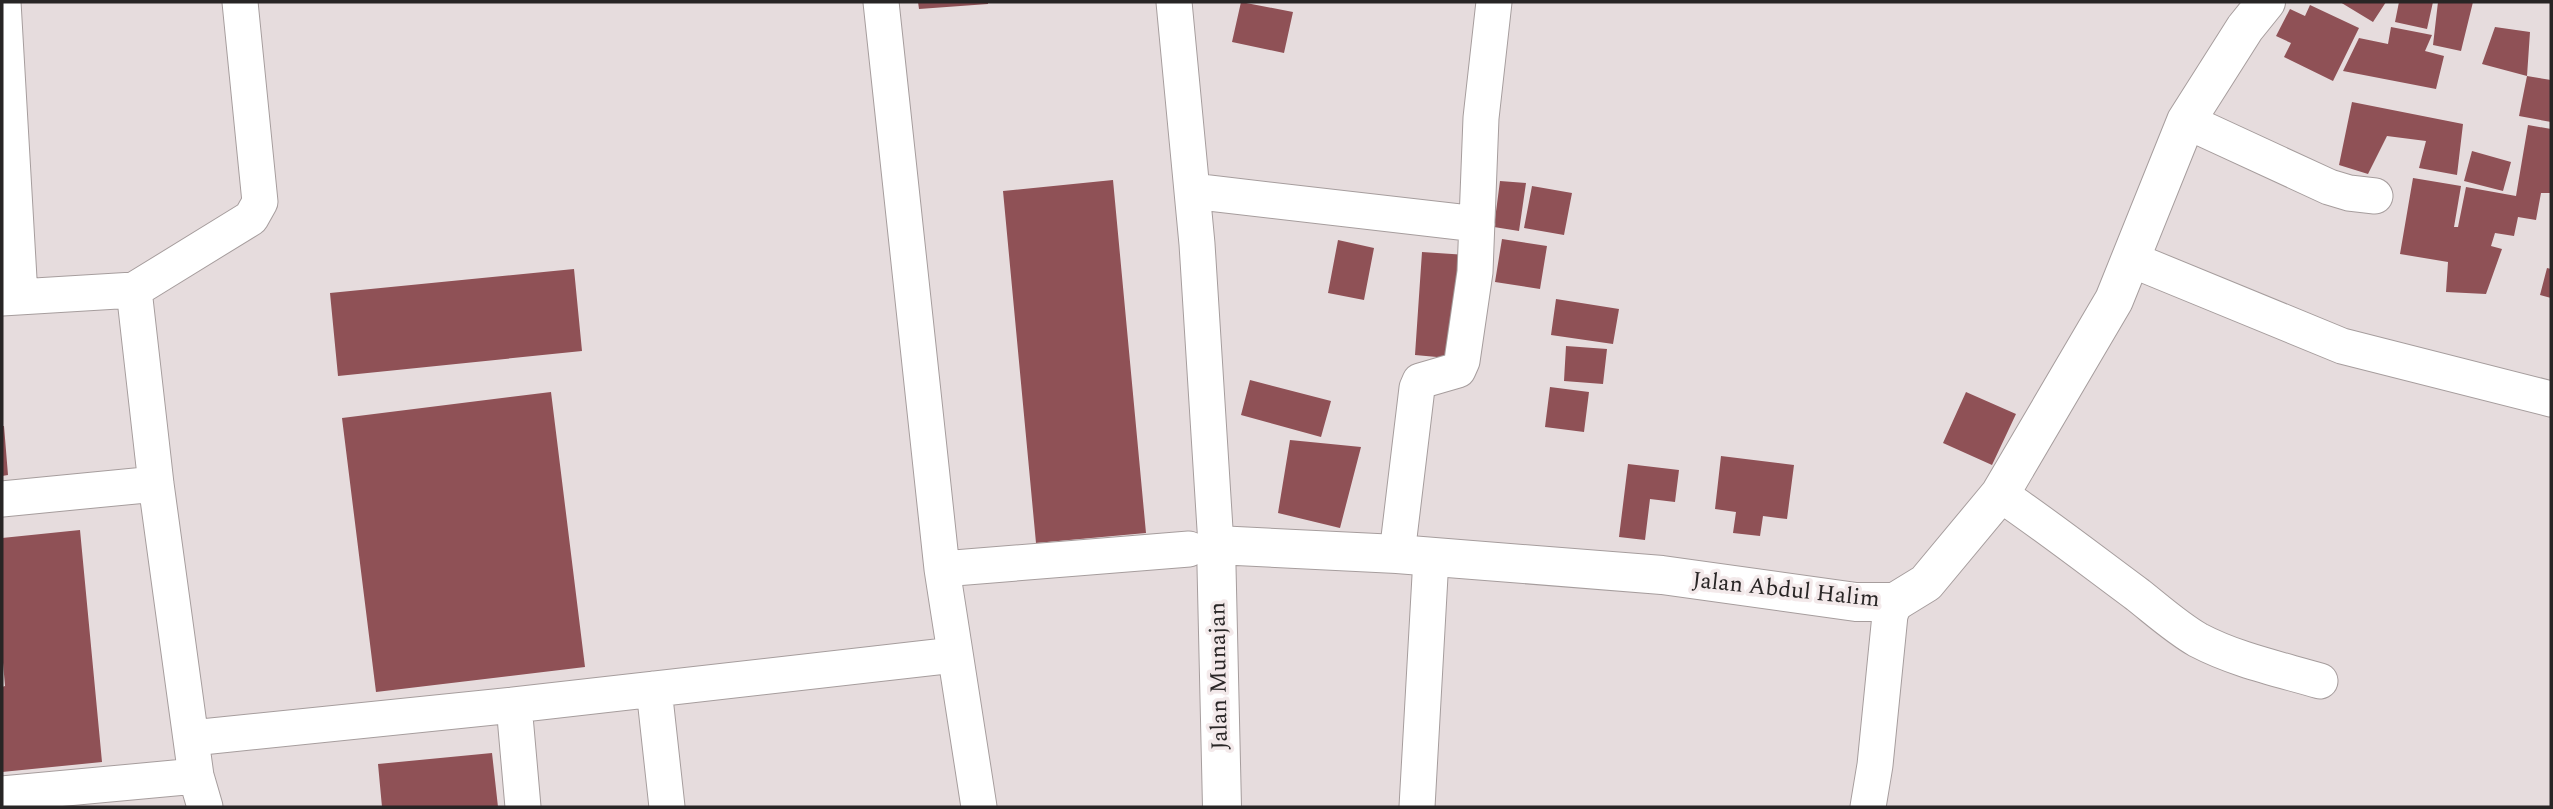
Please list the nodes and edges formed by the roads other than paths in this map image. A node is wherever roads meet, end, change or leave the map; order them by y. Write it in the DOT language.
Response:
graph roads {
  1 [pos="3,2"];
  2 [pos="240,2"];
  3 [pos="881,2"];
  4 [pos="1174,2"];
  5 [pos="1494,2"];
  6 [pos="2266,2"];
  7 [pos="2186,121"];
  8 [pos="1192,191"];
  9 [pos="2375,196"];
  10 [pos="1477,224"];
  11 [pos="2130,259"];
  12 [pos="134,290"];
  13 [pos="11,297"];
  14 [pos="2551,399"];
  15 [pos="156,484"];
  16 [pos="2000,494"];
  17 [pos="2,499"];
  18 [pos="1203,547"];
  19 [pos="1414,556"];
  20 [pos="942,569"];
  21 [pos="1895,601"];
  22 [pos="954,655"];
  23 [pos="2320,681"];
  24 [pos="654,688"];
  25 [pos="514,705"];
  26 [pos="192,738"];
  27 [pos="200,792"];
  28 [pos="2,794"];
  29 [pos="523,807"];
  30 [pos="667,807"];
  31 [pos="978,807"];
  32 [pos="1222,807"];
  33 [pos="1417,807"];
  34 [pos="1868,807"];
  1 -- 13 [label="street"];
  2 -- 12 [label="street"];
  3 -- 20 [label="street"];
  4 -- 8 [label="street"];
  5 -- 10 [label="street"];
  6 -- 7 [label="street, Jalan Abdul Halim"];
  7 -- 9 [label="street"];
  7 -- 11 [label="street, Jalan Abdul Halim"];
  8 -- 10 [label="street"];
  8 -- 18 [label="street"];
  10 -- 19 [label="street"];
  11 -- 14 [label="street"];
  11 -- 16 [label="street, Jalan Abdul Halim"];
  12 -- 13 [label="street"];
  12 -- 15 [label="street"];
  15 -- 17 [label="street"];
  15 -- 26 [label="street"];
  16 -- 21 [label="street, Jalan Abdul Halim"];
  16 -- 23 [label="street"];
  18 -- 19 [label="street, Jalan Abdul Halim"];
  18 -- 20 [label="street"];
  18 -- 32 [label="street, Jalan Munajan"];
  19 -- 21 [label="street, Jalan Abdul Halim"];
  19 -- 33 [label="street"];
  20 -- 22 [label="street"];
  21 -- 34 [label="street"];
  22 -- 24 [label="street"];
  22 -- 31 [label="street"];
  24 -- 25 [label="street"];
  24 -- 30 [label="street"];
  25 -- 26 [label="street"];
  25 -- 29 [label="street"];
  26 -- 27 [label="street"];
  27 -- 28 [label="street"];
}
